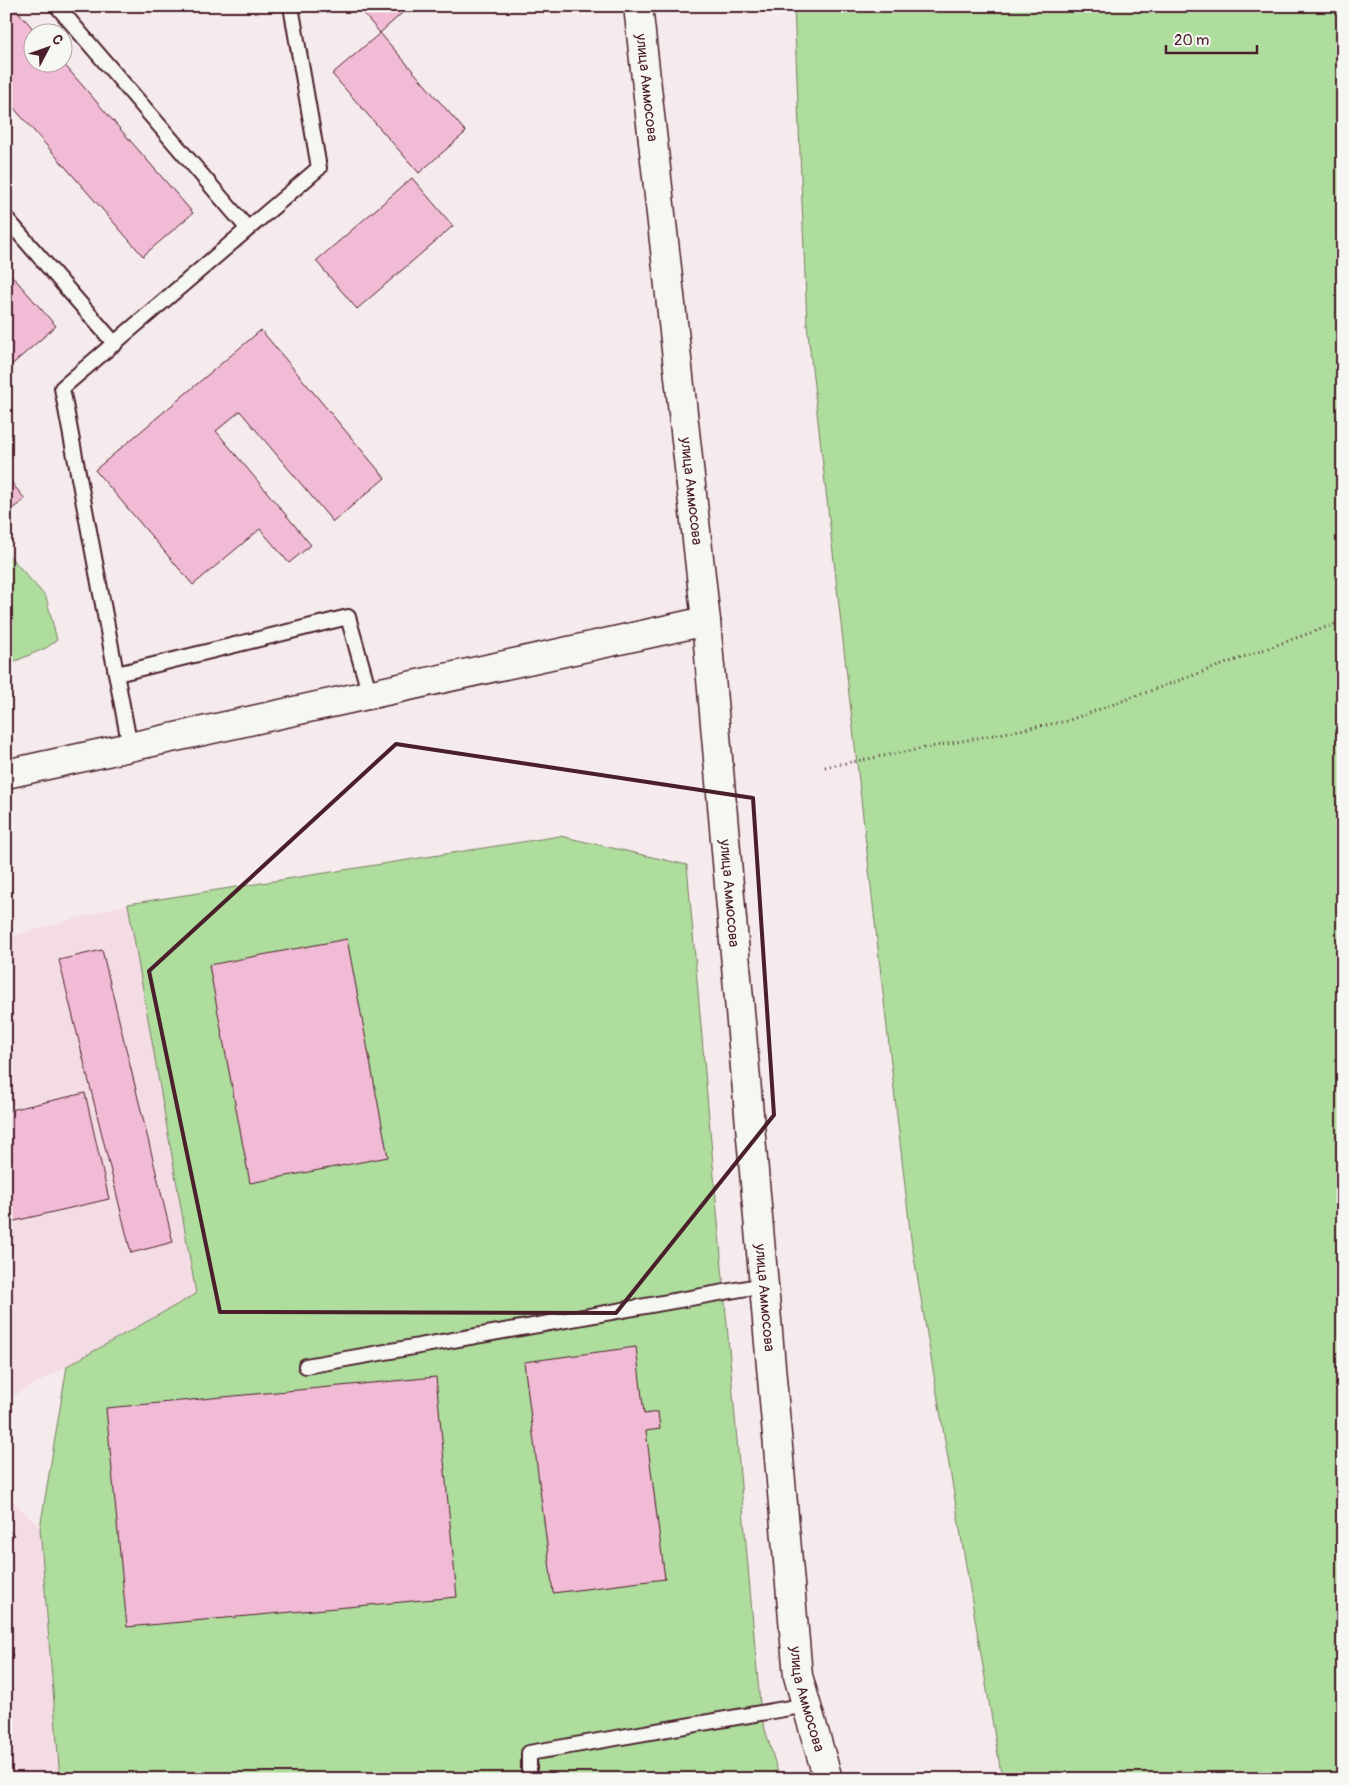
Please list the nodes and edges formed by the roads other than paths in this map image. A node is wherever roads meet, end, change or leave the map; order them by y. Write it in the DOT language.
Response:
graph roads {
  1 [pos="57,6"];
  2 [pos="290,6"];
  3 [pos="638,6"];
  4 [pos="6,218"];
  5 [pos="248,229"];
  6 [pos="115,344"];
  7 [pos="706,621"];
  8 [pos="117,674"];
  9 [pos="370,695"];
  10 [pos="130,747"];
  11 [pos="6,774"];
  12 [pos="764,1286"];
  13 [pos="306,1366"];
  14 [pos="806,1705"];
  15 [pos="530,1779"];
  16 [pos="828,1779"];
  1 -- 5 [label="lane"];
  2 -- 5 [label="lane"];
  3 -- 7 [label="street, улица Аммосова"];
  4 -- 6 [label="lane"];
  5 -- 6 [label="lane"];
  6 -- 8 [label="lane"];
  7 -- 9 [label="street"];
  7 -- 12 [label="street, улица Аммосова"];
  8 -- 9 [label="lane"];
  8 -- 10 [label="lane"];
  9 -- 10 [label="street"];
  10 -- 11 [label="street"];
  12 -- 13 [label="lane"];
  12 -- 14 [label="street, улица Аммосова"];
  14 -- 15 [label="lane"];
  14 -- 16 [label="street, улица Аммосова"];
}
